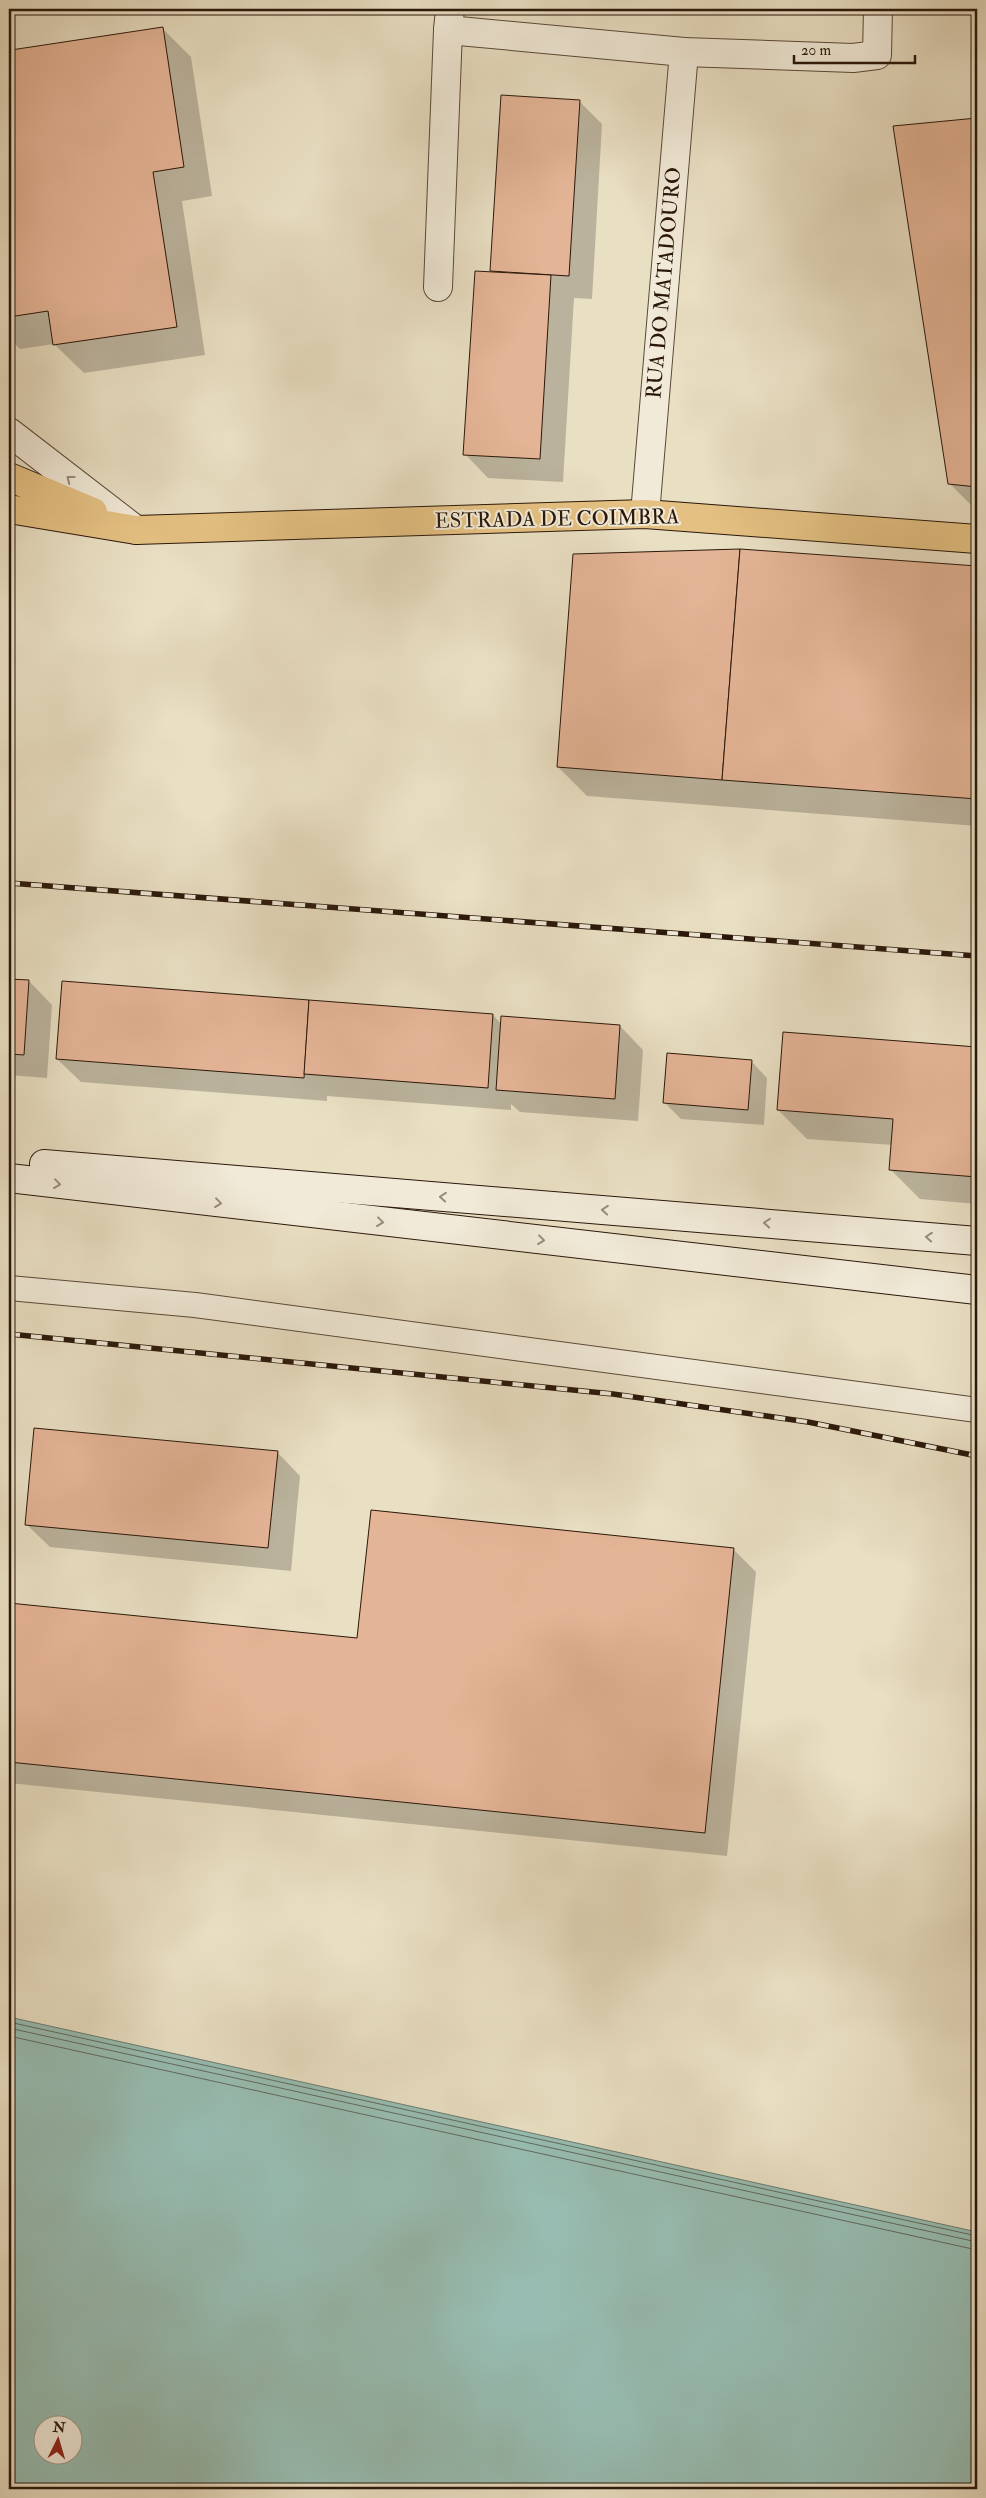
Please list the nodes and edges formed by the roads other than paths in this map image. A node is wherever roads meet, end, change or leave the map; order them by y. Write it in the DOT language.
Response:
graph roads {
  1 [pos="878,9"];
  2 [pos="449,19"];
  3 [pos="684,52"];
  4 [pos="438,287"];
  5 [pos="9,432"];
  6 [pos="9,477"];
  7 [pos="9,509"];
  8 [pos="644,514"];
  9 [pos="136,530"];
  10 [pos="977,539"];
  11 [pos="9,1161"];
  12 [pos="9,1178"];
  13 [pos="977,1241"];
  14 [pos="9,1288"];
  15 [pos="977,1290"];
  16 [pos="977,1410"];
  1 -- 3 [label="main road"];
  2 -- 3 [label="main road"];
  2 -- 4 [label="main road"];
  3 -- 8 [label="main road, RUA DO MATADOURO"];
  9 -- 5 [label="main road, one-way"];
  6 -- 9 [label="main road"];
  7 -- 9 [label="main road"];
  8 -- 9 [label="main road, ESTRADA DE COIMBRA"];
  8 -- 10 [label="main road, ESTRADA DE COIMBRA"];
  13 -- 11 [label="main road, one-way"];
  12 -- 15 [label="main road, one-way"];
  14 -- 16 [label="lane"];
}
